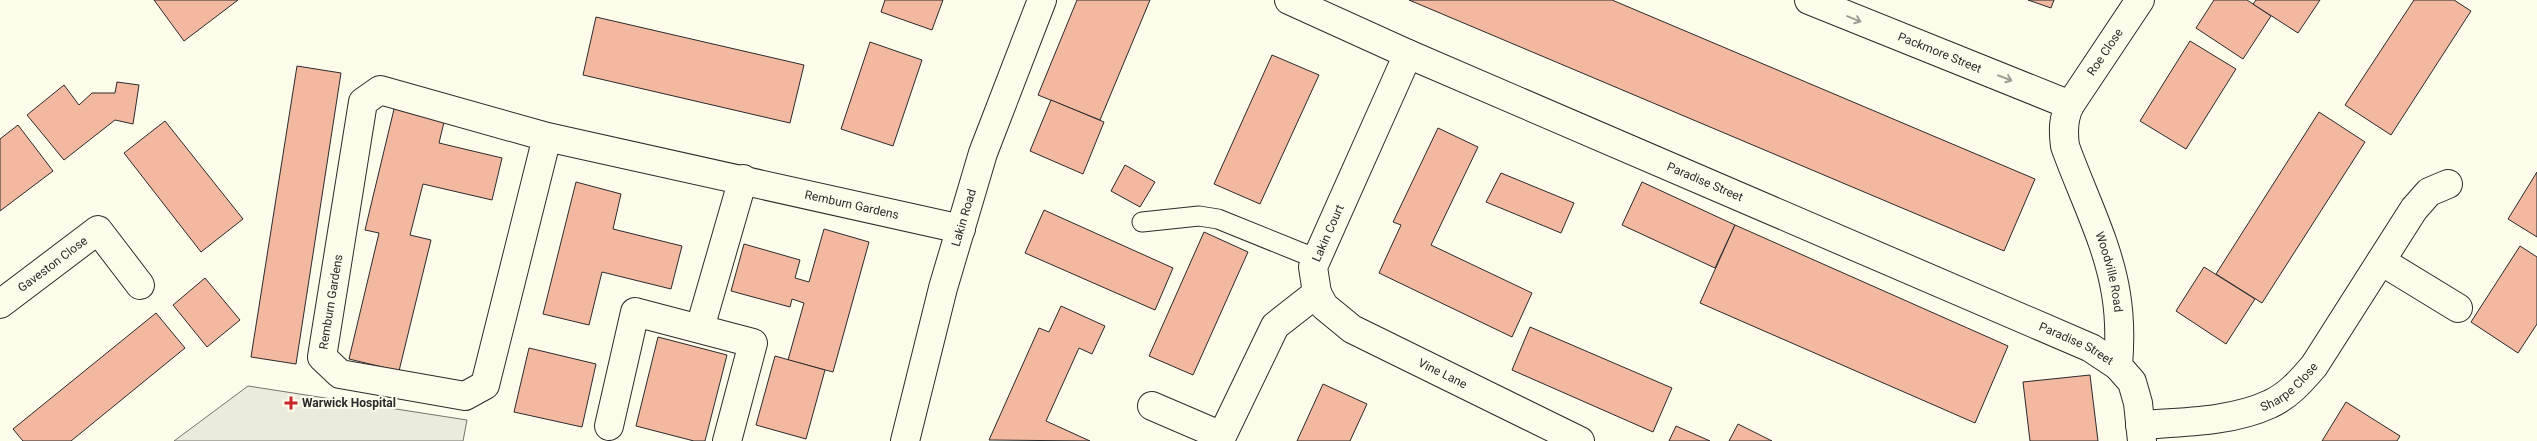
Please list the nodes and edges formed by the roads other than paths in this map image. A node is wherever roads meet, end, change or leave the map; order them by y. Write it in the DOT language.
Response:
graph roads {
  1 [pos="1042,0"];
  2 [pos="1289,0"];
  3 [pos="1809,0"];
  4 [pos="2140,0"];
  5 [pos="1408,54"];
  6 [pos="2070,105"];
  7 [pos="547,137"];
  8 [pos="744,179"];
  9 [pos="2448,184"];
  10 [pos="1142,222"];
  11 [pos="961,229"];
  12 [pos="1317,259"];
  13 [pos="2381,261"];
  14 [pos="140,285"];
  15 [pos="1317,293"];
  16 [pos="0,304"];
  17 [pos="2458,308"];
  18 [pos="700,328"];
  19 [pos="2118,366"];
  20 [pos="1152,406"];
  21 [pos="609,426"];
  22 [pos="2141,433"];
  23 [pos="727,441"];
  24 [pos="905,441"];
  25 [pos="1580,441"];
  1 -- 11 [label="street, Lakin Road"];
  2 -- 5 [label="street, Paradise Street"];
  3 -- 6 [label="street, Packmore Street, one-way"];
  4 -- 6 [label="street, Roe Close"];
  5 -- 12 [label="street, Lakin Court"];
  5 -- 19 [label="street, Paradise Street"];
  6 -- 19 [label="street, Woodville Road"];
  7 -- 7 [label="street, Remburn Gardens"];
  7 -- 8 [label="street, Remburn Gardens"];
  8 -- 11 [label="street, Remburn Gardens"];
  8 -- 18 [label="street"];
  9 -- 13 [label="street, Sharpe Close"];
  10 -- 12 [label="lane"];
  11 -- 24 [label="street, Lakin Road"];
  12 -- 15 [label="street, Lakin Court"];
  13 -- 17 [label="street"];
  13 -- 22 [label="street, Sharpe Close"];
  14 -- 16 [label="street, Gaveston Close"];
  15 -- 20 [label="street"];
  15 -- 25 [label="street, Vine Lane"];
  18 -- 21 [label="street"];
  18 -- 23 [label="street"];
  19 -- 22 [label="street"];
}
